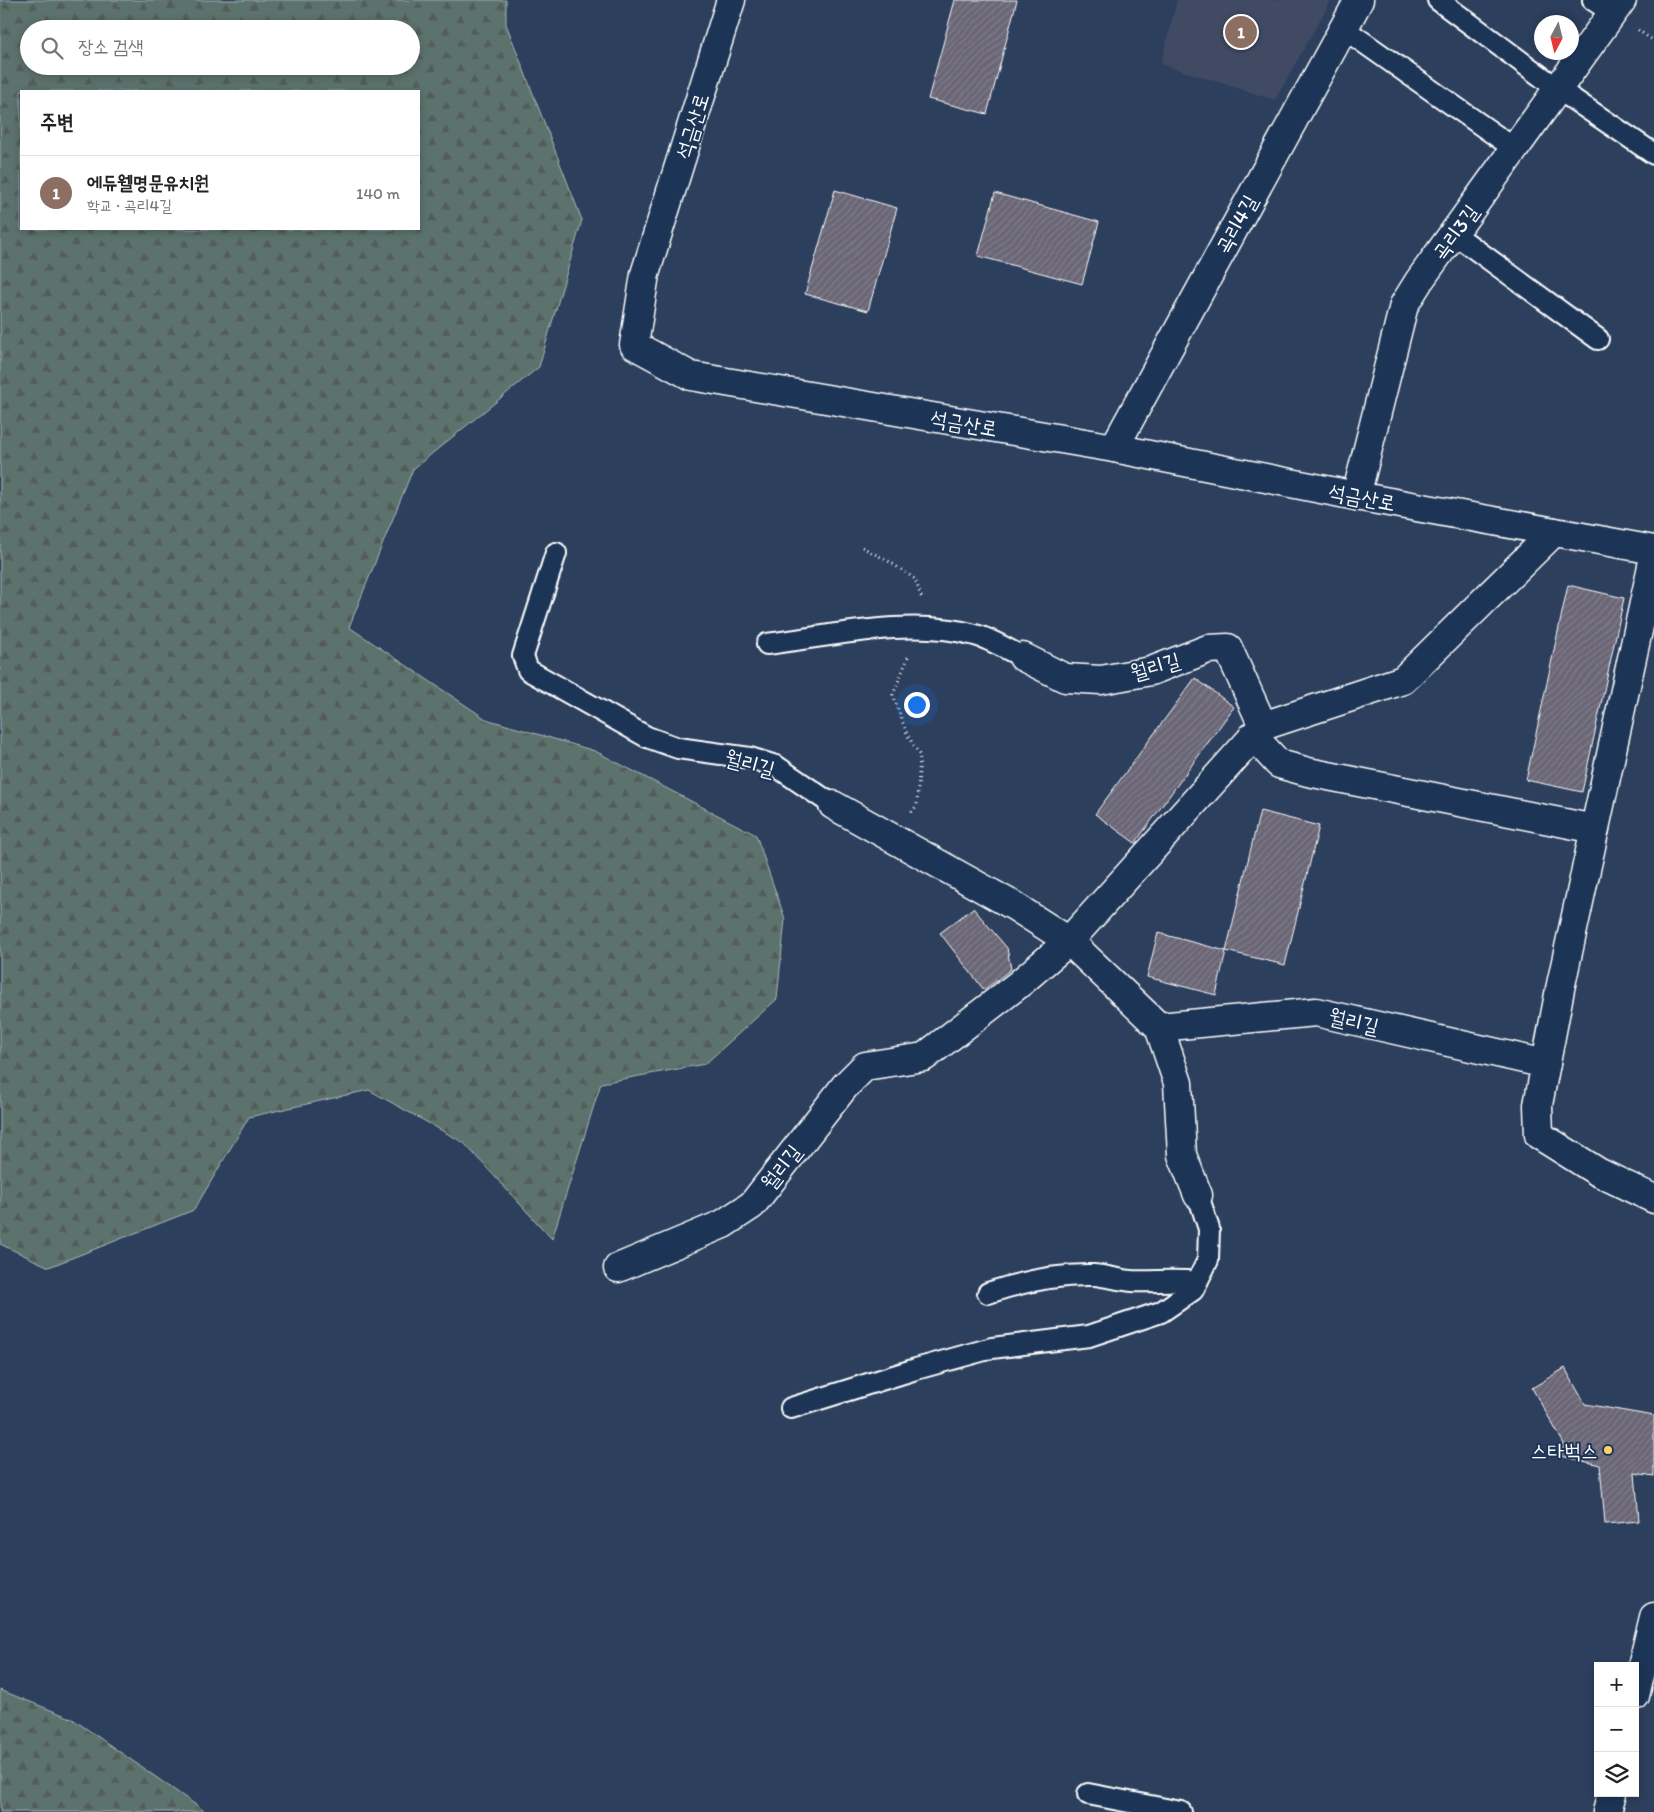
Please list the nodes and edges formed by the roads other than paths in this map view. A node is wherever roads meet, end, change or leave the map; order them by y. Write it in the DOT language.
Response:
graph roads {
  1 [pos="731,0"];
  2 [pos="1358,0"];
  3 [pos="1438,0"];
  4 [pos="1609,4"];
  5 [pos="1343,28"];
  6 [pos="1558,89"];
  7 [pos="1515,149"];
  8 [pos="1654,154"];
  9 [pos="1453,233"];
  10 [pos="1598,339"];
  11 [pos="1114,448"];
  12 [pos="1356,496"];
  13 [pos="1554,532"];
  14 [pos="1654,550"];
  15 [pos="556,553"];
  16 [pos="1654,557"];
  17 [pos="767,644"];
  18 [pos="1023,658"];
  19 [pos="1258,731"];
  20 [pos="833,805"];
  21 [pos="1595,829"];
  22 [pos="1069,941"];
  23 [pos="1159,1027"];
  24 [pos="1546,1064"];
  25 [pos="1198,1195"];
  26 [pos="1654,1200"];
  27 [pos="618,1268"];
  28 [pos="1197,1282"];
  29 [pos="988,1293"];
  30 [pos="791,1408"];
  31 [pos="1654,1617"];
  32 [pos="1639,1679"];
  33 [pos="1088,1794"];
  34 [pos="1611,1797"];
  35 [pos="1181,1812"];
  36 [pos="1607,1812"];
  1 -- 11 [label="street, 석금산로"];
  2 -- 5 [label="street, 곡리4길"];
  3 -- 6 [label="lane"];
  4 -- 6 [label="street, 곡리3길"];
  5 -- 7 [label="lane"];
  5 -- 11 [label="street, 곡리4길"];
  6 -- 7 [label="street, 곡리3길"];
  6 -- 8 [label="lane"];
  7 -- 9 [label="street, 곡리3길"];
  9 -- 10 [label="lane"];
  9 -- 12 [label="street, 곡리3길"];
  11 -- 12 [label="street, 석금산로"];
  12 -- 13 [label="street, 석금산로"];
  13 -- 14 [label="street, 석금산로"];
  13 -- 19 [label="street, 월리길"];
  15 -- 20 [label="lane, 월리길"];
  16 -- 21 [label="street"];
  17 -- 18 [label="lane, 월리길"];
  18 -- 19 [label="street, 월리길"];
  19 -- 21 [label="street"];
  19 -- 22 [label="street, 월리길"];
  20 -- 22 [label="street, 월리길"];
  21 -- 24 [label="street"];
  22 -- 23 [label="street, 월리길"];
  22 -- 27 [label="street, 월리길"];
  23 -- 24 [label="street, 월리길"];
  23 -- 25 [label="street, 월리길"];
  24 -- 26 [label="street"];
  25 -- 28 [label="lane, 월리길"];
  28 -- 29 [label="lane"];
  28 -- 30 [label="lane, 월리길"];
  31 -- 32 [label="street"];
  33 -- 35 [label="lane"];
  34 -- 36 [label="street"];
}
